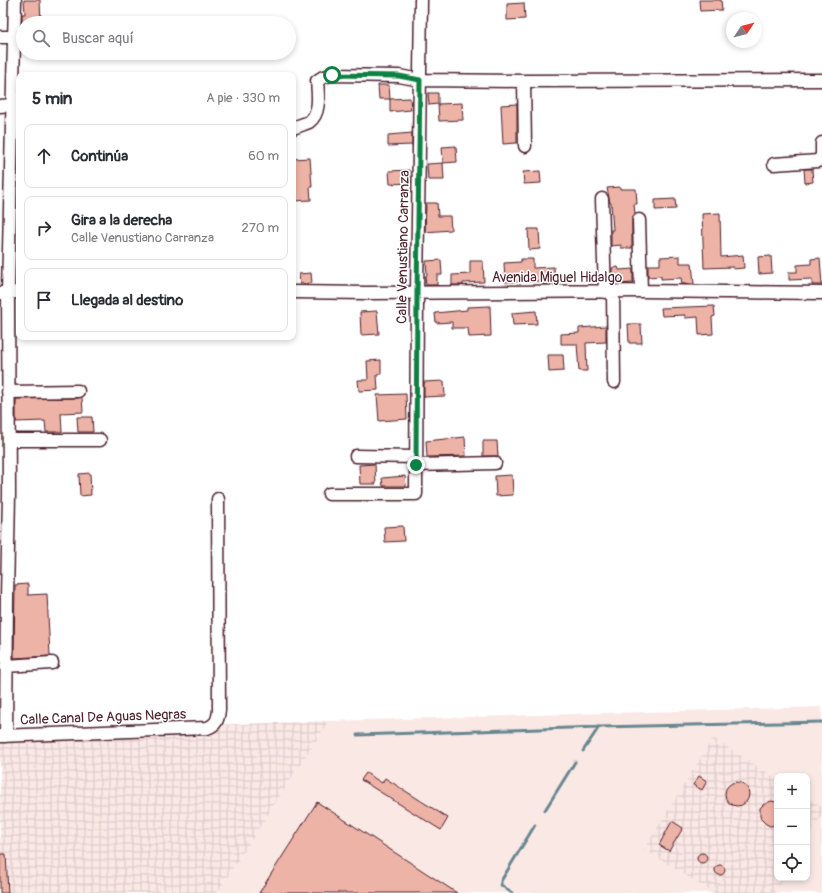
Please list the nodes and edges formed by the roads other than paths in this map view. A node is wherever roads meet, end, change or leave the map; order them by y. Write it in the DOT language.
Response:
graph roads {
  1 [pos="15,0"];
  2 [pos="421,0"];
  3 [pos="0,37"];
  4 [pos="14,37"];
  5 [pos="420,80"];
  6 [pos="822,80"];
  7 [pos="524,81"];
  8 [pos="13,105"];
  9 [pos="0,106"];
  10 [pos="296,127"];
  11 [pos="822,143"];
  12 [pos="525,146"];
  13 [pos="774,164"];
  14 [pos="602,199"];
  15 [pos="639,220"];
  16 [pos="641,291"];
  17 [pos="9,292"];
  18 [pos="296,292"];
  19 [pos="417,292"];
  20 [pos="609,292"];
  21 [pos="822,293"];
  22 [pos="614,382"];
  23 [pos="78,391"];
  24 [pos="8,392"];
  25 [pos="9,440"];
  26 [pos="100,440"];
  27 [pos="356,456"];
  28 [pos="416,461"];
  29 [pos="495,463"];
  30 [pos="329,494"];
  31 [pos="218,499"];
  32 [pos="52,663"];
  33 [pos="6,666"];
  34 [pos="3,736"];
  1 -- 4 [label="street"];
  2 -- 5 [label="street, Calle Venustiano Carranza"];
  3 -- 4 [label="street"];
  4 -- 8 [label="street"];
  5 -- 7 [label="street"];
  5 -- 10 [label="street"];
  5 -- 19 [label="street, Calle Venustiano Carranza"];
  6 -- 7 [label="street"];
  7 -- 12 [label="street"];
  8 -- 9 [label="street"];
  8 -- 17 [label="street"];
  11 -- 13 [label="street"];
  14 -- 20 [label="street"];
  15 -- 16 [label="street"];
  16 -- 20 [label="street, Avenida Miguel Hidalgo"];
  16 -- 21 [label="street, Avenida Miguel Hidalgo"];
  17 -- 24 [label="street"];
  18 -- 19 [label="street, Avenida Miguel Hidalgo"];
  19 -- 20 [label="street, Avenida Miguel Hidalgo"];
  19 -- 28 [label="street, Calle Venustiano Carranza"];
  20 -- 22 [label="street"];
  23 -- 24 [label="street"];
  24 -- 25 [label="street"];
  25 -- 26 [label="street"];
  25 -- 33 [label="street"];
  27 -- 28 [label="street"];
  28 -- 29 [label="street"];
  28 -- 30 [label="street, Calle Venustiano Carranza"];
  31 -- 34 [label="street, Calle Canal De Aguas Negras"];
  32 -- 33 [label="street"];
  33 -- 34 [label="street"];
}
